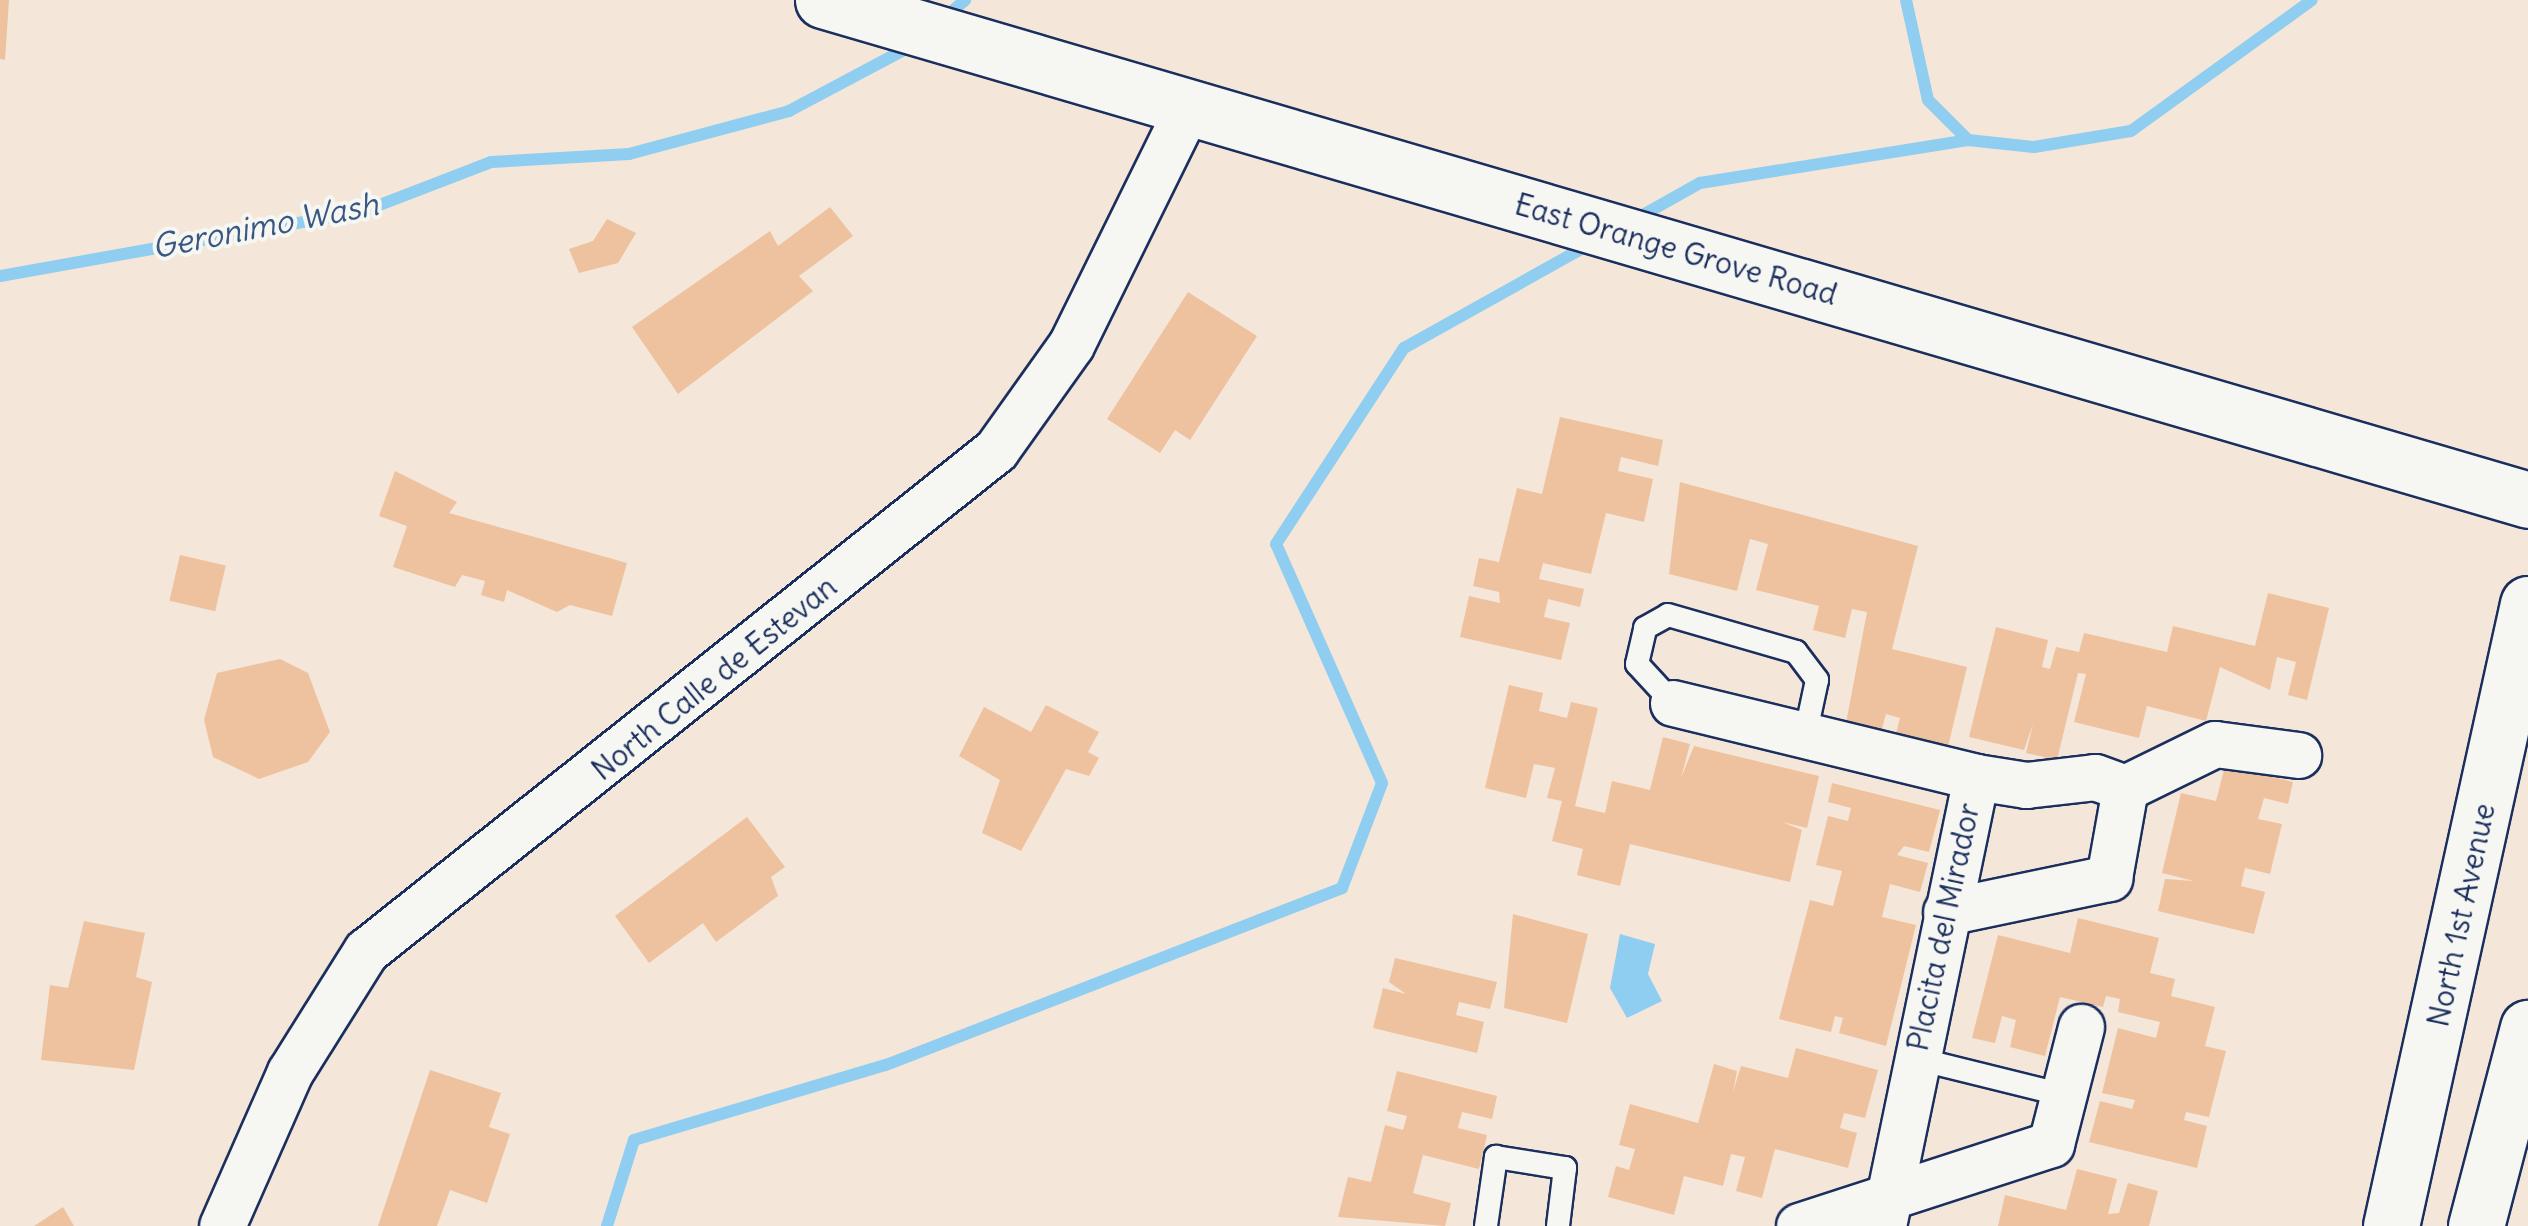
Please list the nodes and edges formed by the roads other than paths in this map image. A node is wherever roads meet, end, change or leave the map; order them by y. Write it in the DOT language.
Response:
graph roads {
  1 [pos="823,0"];
  2 [pos="1187,110"];
  3 [pos="2528,500"];
  4 [pos="2528,604"];
  5 [pos="1673,703"];
  6 [pos="1805,736"];
  7 [pos="2298,756"];
  8 [pos="1976,777"];
  9 [pos="2125,788"];
  10 [pos="1946,912"];
  11 [pos="2081,1026"];
  12 [pos="2528,1028"];
  13 [pos="1914,1058"];
  14 [pos="2064,1095"];
  15 [pos="1875,1219"];
  16 [pos="222,1226"];
  17 [pos="1486,1226"];
  18 [pos="1558,1226"];
  19 [pos="1799,1226"];
  20 [pos="2391,1226"];
  21 [pos="2476,1226"];
  1 -- 2 [label="main road, East Orange Grove Road"];
  2 -- 3 [label="main road, East Orange Grove Road"];
  2 -- 16 [label="street, North Calle de Estevan"];
  4 -- 20 [label="main road, North 1st Avenue"];
  5 -- 6 [label="street, Placita del Mirador"];
  5 -- 6 [label="lane"];
  6 -- 8 [label="street, Placita del Mirador"];
  7 -- 9 [label="street"];
  8 -- 9 [label="street"];
  8 -- 10 [label="street, Placita del Mirador"];
  9 -- 10 [label="street"];
  10 -- 13 [label="street, Placita del Mirador"];
  11 -- 14 [label="street"];
  12 -- 21 [label="main road"];
  13 -- 14 [label="lane"];
  13 -- 15 [label="street, Placita del Mirador"];
  14 -- 15 [label="street"];
  15 -- 19 [label="street"];
  17 -- 18 [label="lane"];
}
